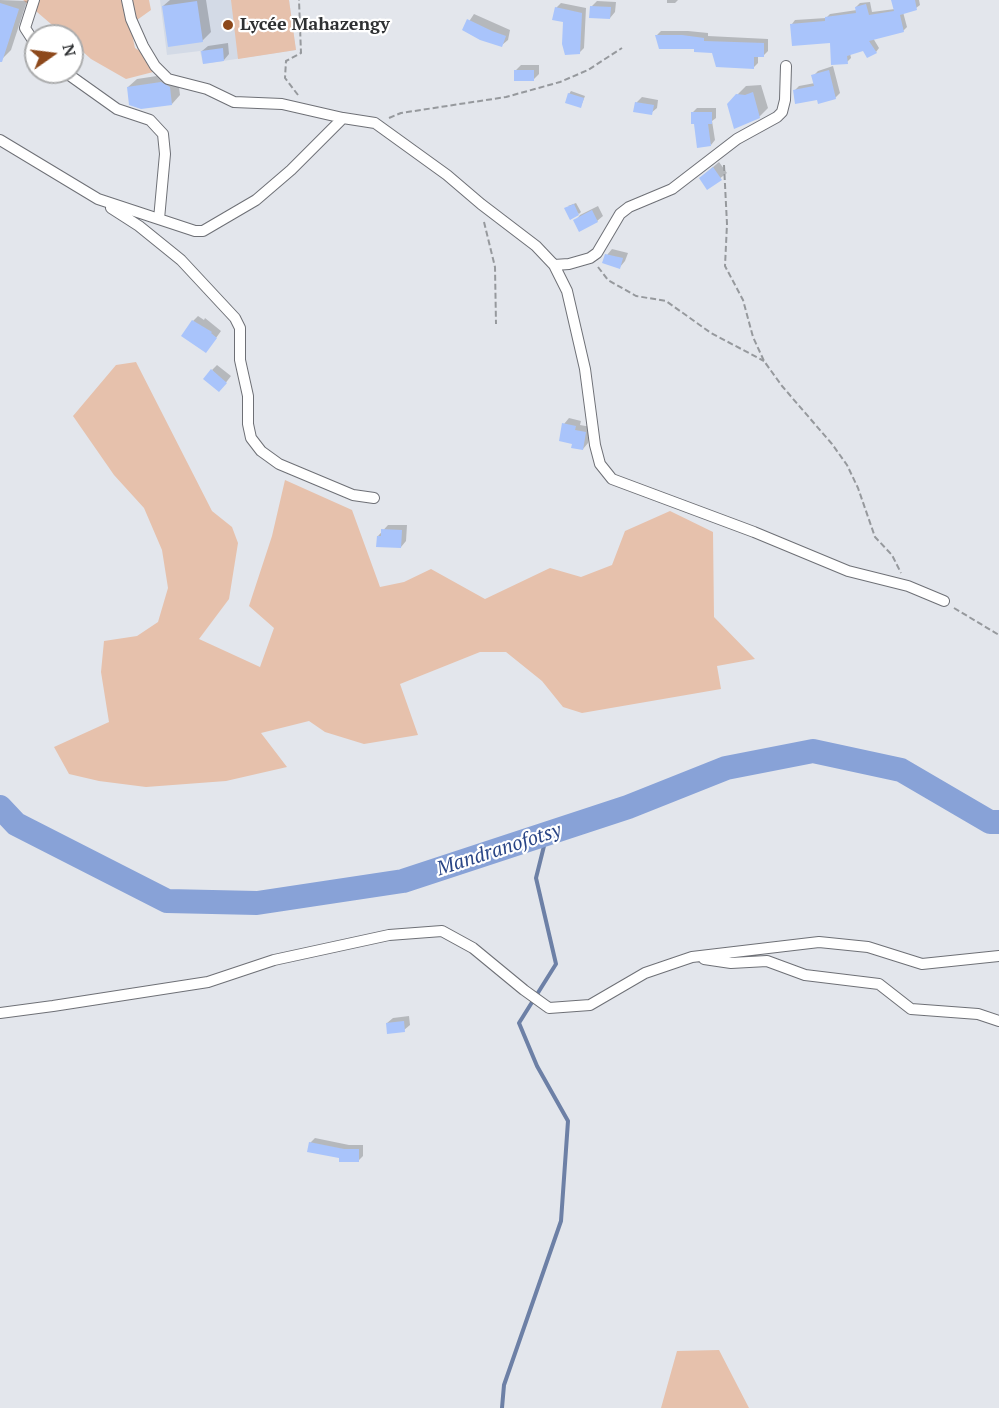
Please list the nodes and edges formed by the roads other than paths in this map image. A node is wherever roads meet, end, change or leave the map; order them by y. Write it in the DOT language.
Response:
graph roads {
  1 [pos="34,0"];
  2 [pos="127,0"];
  3 [pos="27,24"];
  4 [pos="786,66"];
  5 [pos="82,84"];
  6 [pos="343,118"];
  7 [pos="0,140"];
  8 [pos="98,200"];
  9 [pos="159,219"];
  10 [pos="554,265"];
  11 [pos="374,498"];
  12 [pos="944,601"];
  13 [pos="999,956"];
  14 [pos="692,957"];
  15 [pos="0,1012"];
  16 [pos="999,1021"];
  1 -- 3 [label="street"];
  2 -- 6 [label="street"];
  4 -- 10 [label="street"];
  5 -- 9 [label="street"];
  6 -- 9 [label="street"];
  6 -- 10 [label="street"];
  7 -- 8 [label="street"];
  8 -- 9 [label="street"];
  8 -- 11 [label="street"];
  10 -- 12 [label="street"];
  13 -- 14 [label="street"];
  14 -- 15 [label="street"];
  14 -- 16 [label="street"];
}
